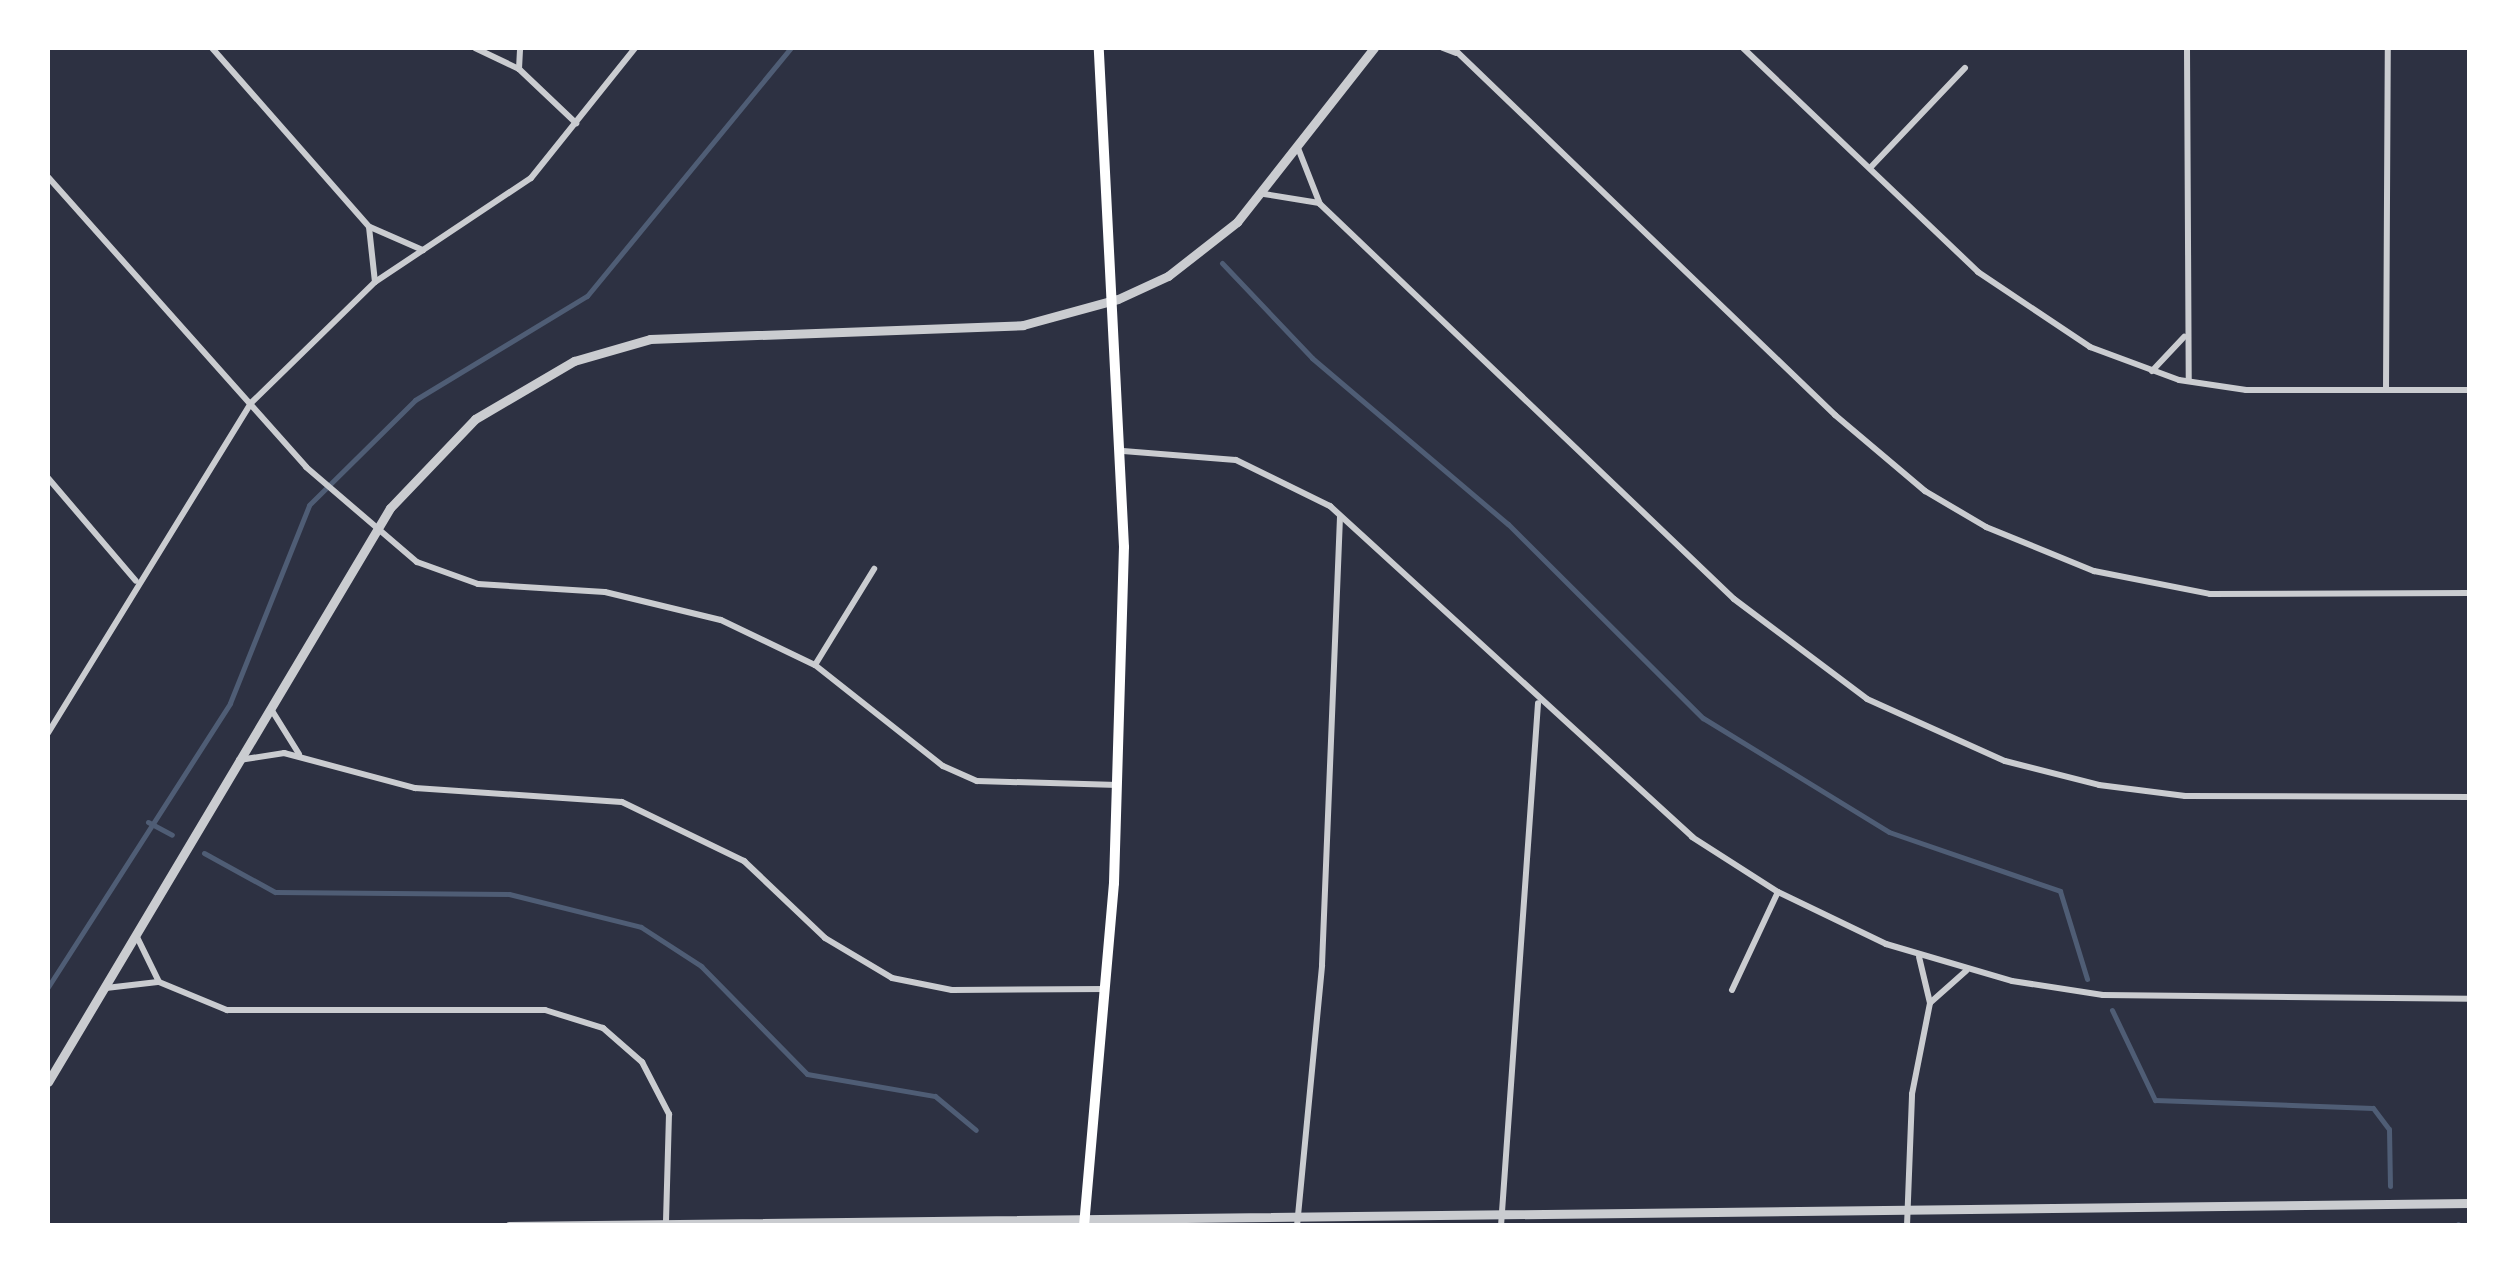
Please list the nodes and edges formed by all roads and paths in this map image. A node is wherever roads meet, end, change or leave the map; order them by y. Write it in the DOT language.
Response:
graph roads {
  1 [pos="212,48"];
  2 [pos="475,48"];
  3 [pos="520,48"];
  4 [pos="635,48"];
  5 [pos="1099,48"];
  6 [pos="1374,48"];
  7 [pos="1443,48"];
  8 [pos="1743,48"];
  9 [pos="2186,48"];
  10 [pos="2388,48"];
  11 [pos="1455,50"];
  12 [pos="1965,68"];
  13 [pos="519,69"];
  14 [pos="576,123"];
  15 [pos="1298,148"];
  16 [pos="1870,168"];
  17 [pos="48,176"];
  18 [pos="1264,194"];
  19 [pos="1320,204"];
  20 [pos="369,227"];
  21 [pos="422,250"];
  22 [pos="375,282"];
  23 [pos="1118,300"];
  24 [pos="2185,335"];
  25 [pos="2151,371"];
  26 [pos="2189,382"];
  27 [pos="2386,390"];
  28 [pos="2470,390"];
  29 [pos="250,402"];
  30 [pos="1123,452"];
  31 [pos="48,478"];
  32 [pos="1340,516"];
  33 [pos="374,534"];
  34 [pos="874,569"];
  35 [pos="136,581"];
  36 [pos="2470,593"];
  37 [pos="815,665"];
  38 [pos="1538,702"];
  39 [pos="270,709"];
  40 [pos="48,734"];
  41 [pos="300,755"];
  42 [pos="239,760"];
  43 [pos="1119,785"];
  44 [pos="2470,797"];
  45 [pos="1778,892"];
  46 [pos="137,937"];
  47 [pos="1919,956"];
  48 [pos="1967,970"];
  49 [pos="159,982"];
  50 [pos="106,988"];
  51 [pos="1107,989"];
  52 [pos="1732,990"];
  53 [pos="2470,999"];
  54 [pos="1930,1003"];
  55 [pos="48,1082"];
  56 [pos="2470,1204"];
  57 [pos="1907,1209"];
  58 [pos="1504,1213"];
  59 [pos="1298,1220"];
  60 [pos="1084,1221"];
  61 [pos="867,1222"];
  62 [pos="666,1224"];
  63 [pos="509,1226"];
  64 [pos="1502,1226"];
  65 [pos="1907,1226"];
  1 -- 20 [label="street"];
  2 -- 13 [label="street"];
  3 -- 13 [label="street"];
  4 -- 14 [label="street"];
  5 -- 23 [label="main road"];
  6 -- 15 [label="street"];
  7 -- 11 [label="street"];
  8 -- 16 [label="street"];
  9 -- 24 [label="street"];
  10 -- 27 [label="street"];
  11 -- 36 [label="street"];
  12 -- 16 [label="street"];
  13 -- 14 [label="street"];
  14 -- 21 [label="street"];
  15 -- 18 [label="street"];
  15 -- 19 [label="street"];
  16 -- 25 [label="street"];
  17 -- 29 [label="street"];
  18 -- 19 [label="street"];
  18 -- 23 [label="street"];
  19 -- 44 [label="street"];
  20 -- 21 [label="street"];
  20 -- 22 [label="street"];
  21 -- 22 [label="street"];
  22 -- 29 [label="street"];
  23 -- 30 [label="main road"];
  23 -- 33 [label="street"];
  24 -- 25 [label="street"];
  24 -- 26 [label="street"];
  25 -- 26 [label="street"];
  26 -- 27 [label="street"];
  27 -- 28 [label="street"];
  29 -- 33 [label="street"];
  29 -- 35 [label="street"];
  30 -- 32 [label="street"];
  30 -- 43 [label="main road"];
  31 -- 35 [label="street"];
  32 -- 38 [label="street"];
  32 -- 59 [label="street"];
  33 -- 37 [label="street"];
  33 -- 39 [label="street"];
  34 -- 37 [label="street"];
  35 -- 40 [label="street"];
  37 -- 43 [label="street"];
  38 -- 45 [label="street"];
  38 -- 58 [label="street"];
  39 -- 41 [label="street"];
  39 -- 42 [label="street"];
  41 -- 42 [label="street"];
  41 -- 51 [label="street"];
  42 -- 46 [label="street"];
  43 -- 51 [label="main road"];
  45 -- 47 [label="street"];
  45 -- 52 [label="street"];
  46 -- 49 [label="street"];
  46 -- 50 [label="street"];
  47 -- 48 [label="street"];
  47 -- 54 [label="street"];
  48 -- 53 [label="street"];
  48 -- 54 [label="street"];
  49 -- 50 [label="street"];
  49 -- 62 [label="street"];
  50 -- 55 [label="street"];
  51 -- 60 [label="main road"];
  54 -- 57 [label="street"];
  56 -- 57 [label="street"];
  57 -- 58 [label="street"];
  57 -- 65 [label="street"];
  58 -- 59 [label="street"];
  58 -- 64 [label="street"];
  59 -- 60 [label="street"];
  60 -- 61 [label="street"];
  61 -- 62 [label="street"];
  62 -- 63 [label="street"];
}
